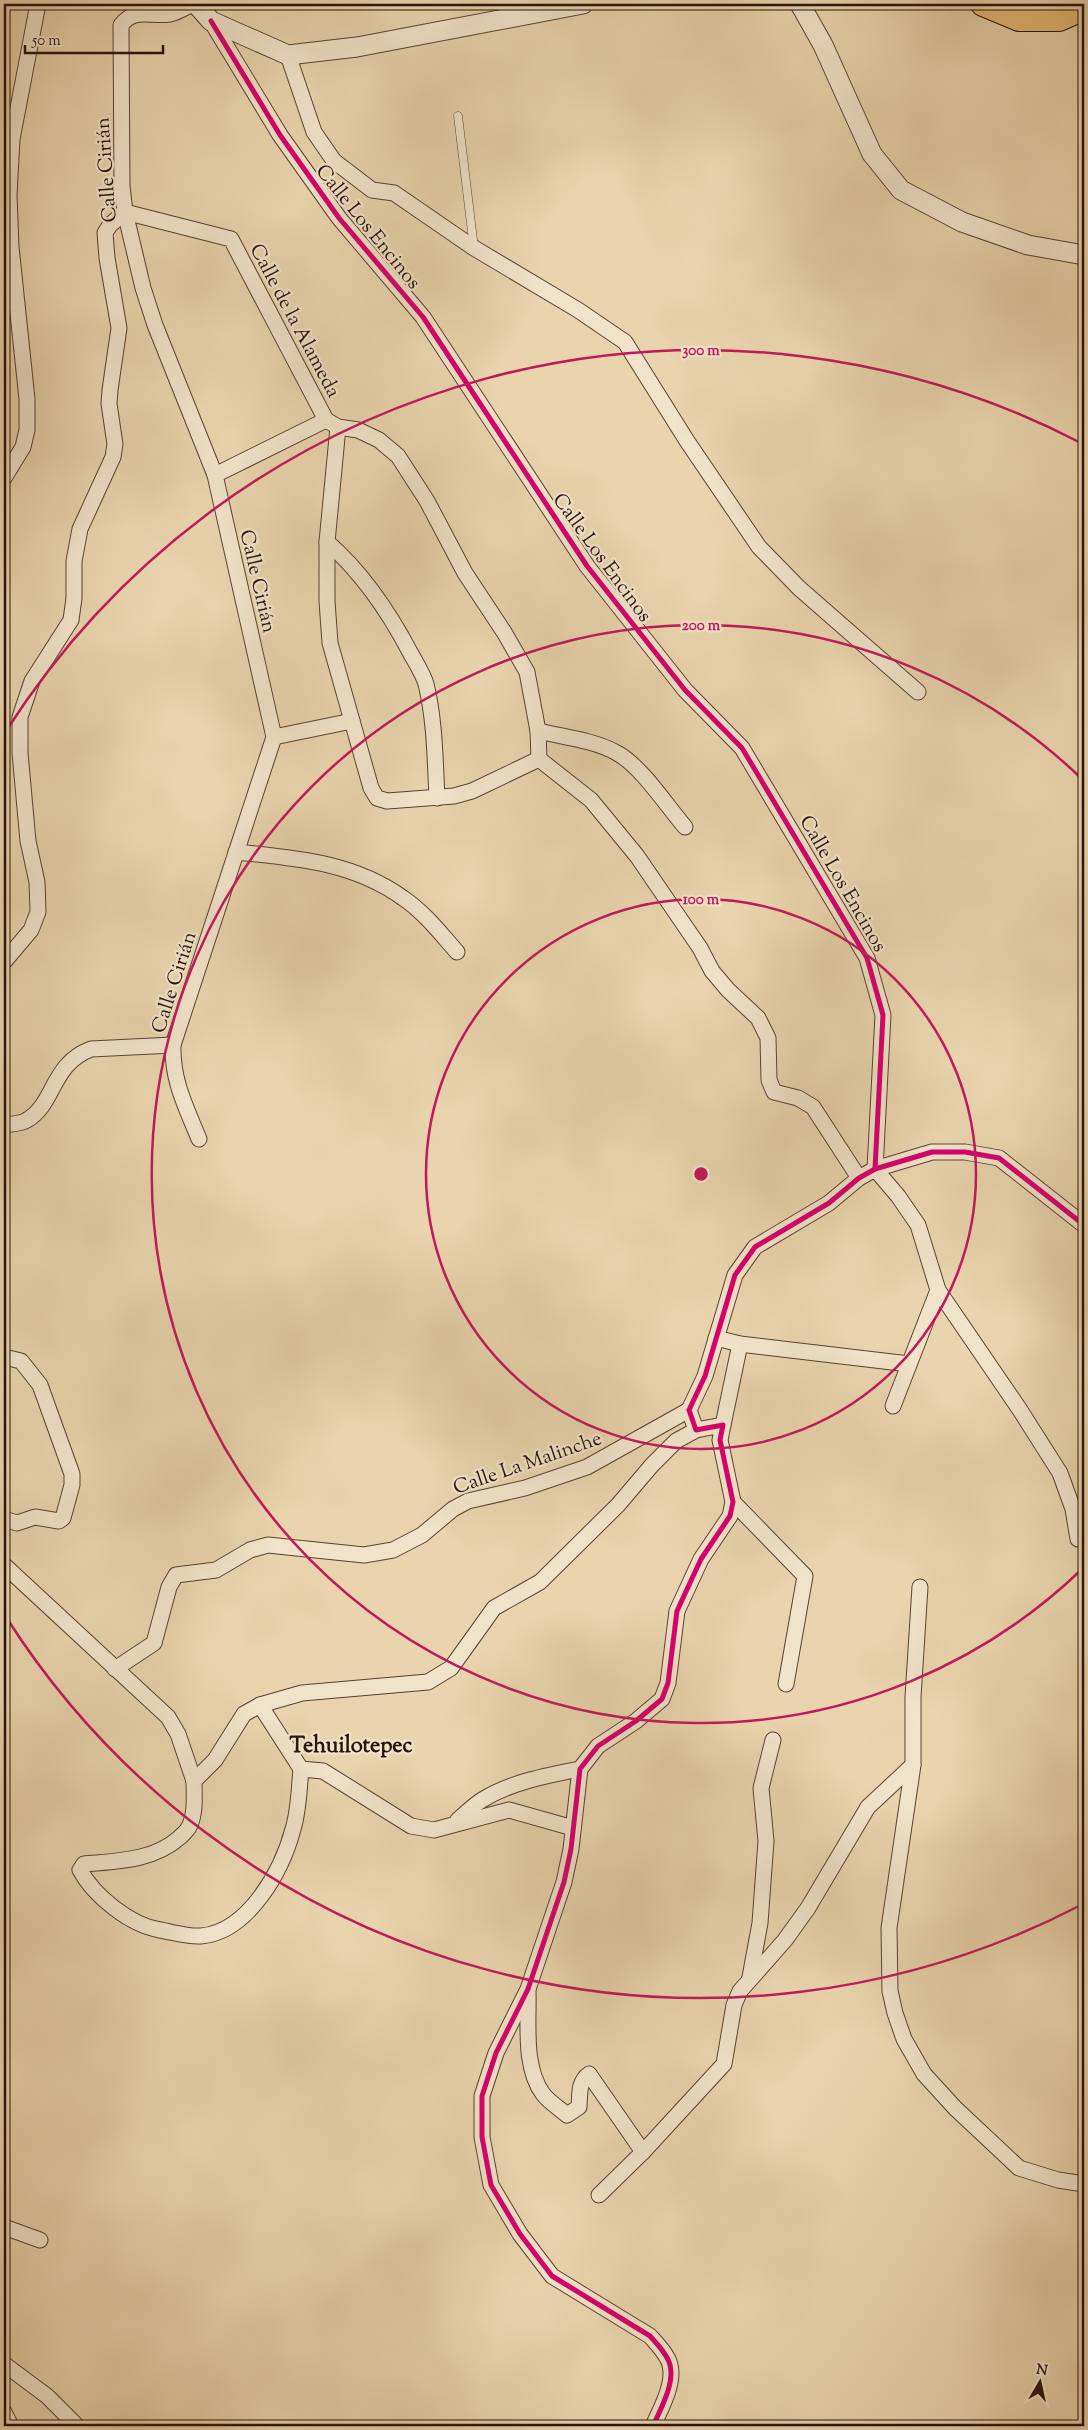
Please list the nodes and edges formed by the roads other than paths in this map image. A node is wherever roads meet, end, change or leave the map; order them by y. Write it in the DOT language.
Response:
graph roads {
  1 [pos="192,4"];
  2 [pos="196,4"];
  3 [pos="584,4"];
  4 [pos="800,4"];
  5 [pos="983,4"];
  6 [pos="40,5"];
  7 [pos="1084,8"];
  8 [pos="211,21"];
  9 [pos="288,55"];
  10 [pos="458,116"];
  11 [pos="125,212"];
  12 [pos="474,248"];
  13 [pos="1084,255"];
  14 [pos="332,423"];
  15 [pos="215,475"];
  16 [pos="4,478"];
  17 [pos="327,542"];
  18 [pos="918,692"];
  19 [pos="352,721"];
  20 [pos="538,731"];
  21 [pos="274,736"];
  22 [pos="539,759"];
  23 [pos="437,798"];
  24 [pos="685,827"];
  25 [pos="236,852"];
  26 [pos="457,952"];
  27 [pos="4,962"];
  28 [pos="173,1045"];
  29 [pos="4,1125"];
  30 [pos="199,1139"];
  31 [pos="875,1169"];
  32 [pos="859,1178"];
  33 [pos="1084,1225"];
  34 [pos="938,1290"];
  35 [pos="716,1338"];
  36 [pos="740,1344"];
  37 [pos="4,1357"];
  38 [pos="909,1364"];
  39 [pos="893,1406"];
  40 [pos="689,1410"];
  41 [pos="722,1425"];
  42 [pos="696,1430"];
  43 [pos="733,1502"];
  44 [pos="4,1519"];
  45 [pos="1078,1539"];
  46 [pos="4,1565"];
  47 [pos="920,1587"];
  48 [pos="115,1669"];
  49 [pos="786,1684"];
  50 [pos="260,1705"];
  51 [pos="773,1740"];
  52 [pos="913,1765"];
  53 [pos="301,1769"];
  54 [pos="580,1769"];
  55 [pos="194,1781"];
  56 [pos="452,1824"];
  57 [pos="573,1828"];
  58 [pos="750,1979"];
  59 [pos="528,1988"];
  60 [pos="643,2152"];
  61 [pos="1084,2184"];
  62 [pos="600,2195"];
  63 [pos="4,2227"];
  64 [pos="40,2240"];
  65 [pos="4,2364"];
  66 [pos="4,2412"];
  67 [pos="11,2426"];
  68 [pos="77,2426"];
  69 [pos="653,2426"];
  1 -- 11 [label="street, Calle Cirián"];
  2 -- 8 [label="street"];
  3 -- 9 [label="street"];
  4 -- 13 [label="street"];
  5 -- 7 [label="main road"];
  6 -- 16 [label="street"];
  8 -- 9 [label="street"];
  8 -- 31 [label="street, Calle Los Encinos"];
  9 -- 12 [label="street"];
  10 -- 12 [label="lane"];
  11 -- 14 [label="street, Calle de la Alameda"];
  11 -- 15 [label="street, Calle Cirián"];
  11 -- 27 [label="street"];
  12 -- 18 [label="street"];
  14 -- 15 [label="street"];
  14 -- 17 [label="street"];
  14 -- 20 [label="street"];
  15 -- 21 [label="street, Calle Cirián"];
  17 -- 19 [label="street"];
  17 -- 23 [label="street"];
  19 -- 21 [label="street"];
  19 -- 23 [label="street"];
  20 -- 22 [label="street"];
  20 -- 24 [label="street"];
  21 -- 25 [label="street, Calle Cirián"];
  22 -- 23 [label="street"];
  22 -- 32 [label="street"];
  25 -- 26 [label="street"];
  25 -- 28 [label="street, Calle Cirián"];
  28 -- 29 [label="street"];
  28 -- 30 [label="street, Calle Cirián"];
  31 -- 32 [label="street"];
  31 -- 33 [label="street"];
  31 -- 34 [label="street"];
  32 -- 35 [label="street"];
  34 -- 38 [label="street"];
  34 -- 45 [label="street"];
  35 -- 36 [label="street"];
  35 -- 40 [label="street"];
  36 -- 38 [label="street"];
  36 -- 41 [label="street"];
  37 -- 44 [label="street"];
  38 -- 39 [label="street"];
  40 -- 42 [label="street"];
  40 -- 48 [label="street, Calle La Malinche"];
  41 -- 42 [label="street"];
  41 -- 43 [label="street"];
  42 -- 50 [label="street"];
  43 -- 49 [label="street"];
  43 -- 54 [label="street"];
  46 -- 48 [label="street"];
  47 -- 52 [label="street"];
  48 -- 55 [label="street"];
  50 -- 53 [label="street"];
  50 -- 55 [label="street"];
  51 -- 58 [label="street"];
  52 -- 58 [label="street"];
  52 -- 61 [label="street"];
  53 -- 55 [label="street"];
  53 -- 56 [label="street"];
  54 -- 56 [label="street"];
  54 -- 57 [label="street"];
  56 -- 57 [label="street"];
  57 -- 59 [label="street"];
  58 -- 60 [label="street"];
  59 -- 60 [label="street"];
  59 -- 69 [label="street"];
  60 -- 62 [label="street"];
  63 -- 64 [label="street"];
  65 -- 68 [label="street"];
  66 -- 67 [label="street"];
}
